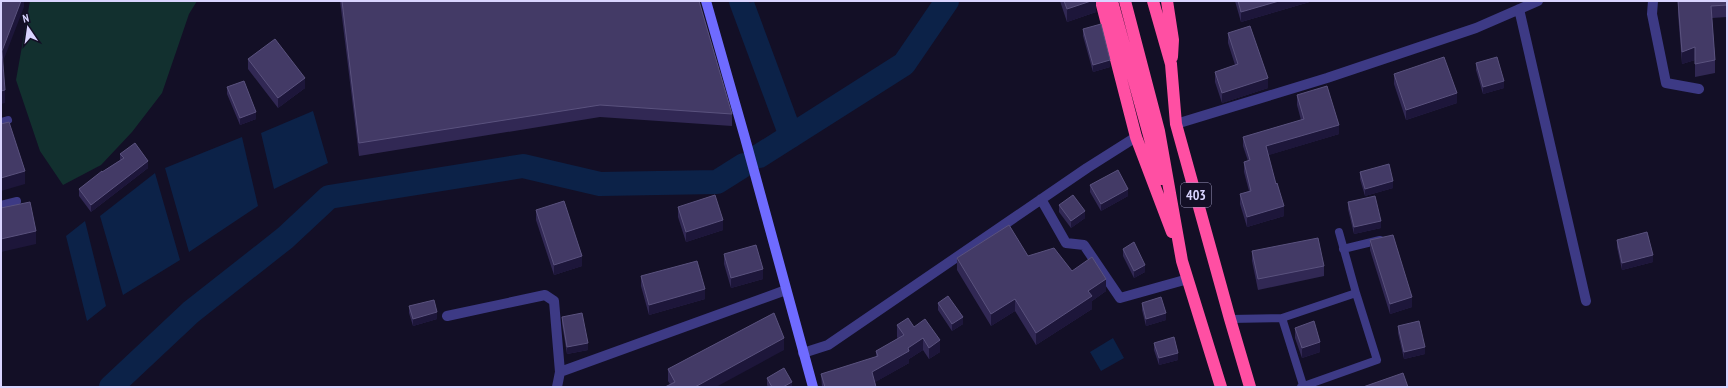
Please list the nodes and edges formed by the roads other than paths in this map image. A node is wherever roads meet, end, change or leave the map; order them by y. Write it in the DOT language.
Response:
graph roads {
  1 [pos="706,1"];
  2 [pos="1101,1"];
  3 [pos="1112,1"];
  4 [pos="1125,1"];
  5 [pos="1153,1"];
  6 [pos="1158,1"];
  7 [pos="1167,1"];
  8 [pos="1538,1"];
  9 [pos="1653,1"];
  10 [pos="1519,9"];
  11 [pos="1170,58"];
  12 [pos="1699,90"];
  13 [pos="1176,124"];
  14 [pos="1136,137"];
  15 [pos="1041,199"];
  16 [pos="17,201"];
  17 [pos="1,205"];
  18 [pos="1339,232"];
  19 [pos="1382,239"];
  20 [pos="1344,249"];
  21 [pos="1182,261"];
  22 [pos="1188,279"];
  23 [pos="786,290"];
  24 [pos="1356,293"];
  25 [pos="1586,301"];
  26 [pos="447,316"];
  27 [pos="1282,318"];
  28 [pos="1230,319"];
  29 [pos="803,353"];
  30 [pos="560,372"];
  31 [pos="1302,386"];
  32 [pos="557,387"];
  33 [pos="813,387"];
  34 [pos="1221,387"];
  35 [pos="1250,387"];
  1 -- 23 [label="street"];
  2 -- 14 [label="highway"];
  3 -- 21 [label="highway"];
  4 -- 21 [label="highway, 403"];
  5 -- 11 [label="highway, 403"];
  6 -- 11 [label="highway"];
  7 -- 11 [label="highway"];
  8 -- 10 [label="street"];
  9 -- 12 [label="street"];
  10 -- 13 [label="street"];
  10 -- 25 [label="street"];
  11 -- 13 [label="highway, 403"];
  13 -- 28 [label="highway, 403"];
  14 -- 15 [label="street"];
  14 -- 21 [label="highway"];
  15 -- 22 [label="street"];
  15 -- 29 [label="street"];
  16 -- 17 [label="lane"];
  18 -- 20 [label="lane"];
  19 -- 20 [label="lane"];
  20 -- 24 [label="lane"];
  21 -- 22 [label="highway, 403"];
  22 -- 34 [label="highway, 403"];
  23 -- 29 [label="street"];
  23 -- 30 [label="street"];
  24 -- 27 [label="lane"];
  24 -- 31 [label="lane"];
  26 -- 30 [label="street"];
  27 -- 28 [label="lane"];
  27 -- 31 [label="lane"];
  28 -- 35 [label="highway, 403"];
  29 -- 33 [label="street"];
  30 -- 32 [label="street"];
}
